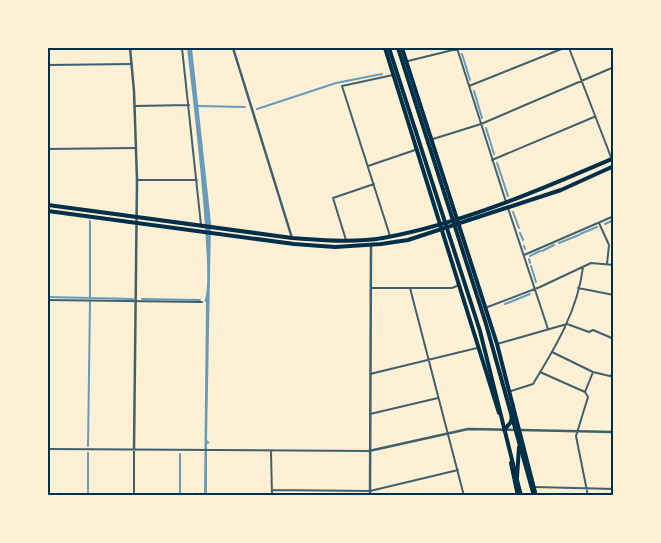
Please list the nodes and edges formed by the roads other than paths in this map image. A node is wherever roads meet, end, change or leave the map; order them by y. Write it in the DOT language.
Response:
graph roads {
  1 [pos="130,48"];
  2 [pos="182,48"];
  3 [pos="233,48"];
  4 [pos="385,48"];
  5 [pos="389,48"];
  6 [pos="398,48"];
  7 [pos="402,48"];
  8 [pos="457,48"];
  9 [pos="461,48"];
  10 [pos="564,48"];
  11 [pos="569,48"];
  12 [pos="406,62"];
  13 [pos="132,64"];
  14 [pos="48,65"];
  15 [pos="614,66"];
  16 [pos="393,75"];
  17 [pos="581,81"];
  18 [pos="469,86"];
  19 [pos="189,105"];
  20 [pos="135,106"];
  21 [pos="595,116"];
  22 [pos="481,124"];
  23 [pos="432,140"];
  24 [pos="136,148"];
  25 [pos="48,149"];
  26 [pos="416,150"];
  27 [pos="612,159"];
  28 [pos="492,160"];
  29 [pos="368,166"];
  30 [pos="614,166"];
  31 [pos="137,180"];
  32 [pos="197,180"];
  33 [pos="374,184"];
  34 [pos="506,202"];
  35 [pos="48,205"];
  36 [pos="508,208"];
  37 [pos="48,211"];
  38 [pos="137,216"];
  39 [pos="614,216"];
  40 [pos="456,218"];
  41 [pos="137,222"];
  42 [pos="441,223"];
  43 [pos="599,223"];
  44 [pos="458,224"];
  45 [pos="202,225"];
  46 [pos="443,230"];
  47 [pos="390,236"];
  48 [pos="292,238"];
  49 [pos="346,240"];
  50 [pos="372,245"];
  51 [pos="524,255"];
  52 [pos="607,264"];
  53 [pos="614,265"];
  54 [pos="583,267"];
  55 [pos="460,285"];
  56 [pos="371,288"];
  57 [pos="410,288"];
  58 [pos="534,288"];
  59 [pos="578,288"];
  60 [pos="614,295"];
  61 [pos="48,300"];
  62 [pos="136,301"];
  63 [pos="202,302"];
  64 [pos="485,308"];
  65 [pos="567,324"];
  66 [pos="548,330"];
  67 [pos="614,339"];
  68 [pos="497,344"];
  69 [pos="479,347"];
  70 [pos="552,352"];
  71 [pos="428,360"];
  72 [pos="614,369"];
  73 [pos="540,372"];
  74 [pos="593,372"];
  75 [pos="370,374"];
  76 [pos="612,376"];
  77 [pos="511,391"];
  78 [pos="585,392"];
  79 [pos="438,398"];
  80 [pos="513,401"];
  81 [pos="370,414"];
  82 [pos="504,430"];
  83 [pos="521,430"];
  84 [pos="578,431"];
  85 [pos="614,432"];
  86 [pos="448,433"];
  87 [pos="48,448"];
  88 [pos="134,449"];
  89 [pos="272,451"];
  90 [pos="370,451"];
  91 [pos="458,470"];
  92 [pos="534,487"];
  93 [pos="586,488"];
  94 [pos="614,489"];
  95 [pos="272,490"];
  96 [pos="370,490"];
  97 [pos="519,495"];
  98 [pos="134,496"];
  99 [pos="272,496"];
  100 [pos="370,496"];
  101 [pos="464,496"];
  102 [pos="507,496"];
  103 [pos="535,496"];
  104 [pos="588,496"];
  1 -- 13 [label="street"];
  2 -- 19 [label="street"];
  3 -- 48 [label="street"];
  4 -- 16 [label="main road"];
  5 -- 97 [label="main road"];
  6 -- 103 [label="main road"];
  7 -- 12 [label="main road"];
  8 -- 9 [label="street"];
  8 -- 12 [label="street"];
  8 -- 18 [label="street"];
  10 -- 18 [label="street"];
  11 -- 17 [label="street"];
  12 -- 23 [label="main road"];
  13 -- 14 [label="street"];
  13 -- 20 [label="street"];
  15 -- 17 [label="street"];
  16 -- 26 [label="main road"];
  16 -- 29 [label="street"];
  17 -- 21 [label="street"];
  17 -- 22 [label="street"];
  18 -- 22 [label="street"];
  19 -- 20 [label="street"];
  19 -- 32 [label="street"];
  20 -- 24 [label="street"];
  21 -- 27 [label="street"];
  21 -- 28 [label="street"];
  22 -- 23 [label="street"];
  22 -- 28 [label="street"];
  23 -- 40 [label="main road"];
  24 -- 25 [label="street"];
  24 -- 31 [label="street"];
  26 -- 29 [label="street"];
  26 -- 42 [label="main road"];
  27 -- 30 [label="street"];
  27 -- 34 [label="main road"];
  28 -- 34 [label="street"];
  29 -- 33 [label="street"];
  30 -- 36 [label="main road"];
  31 -- 32 [label="street"];
  31 -- 38 [label="street"];
  32 -- 45 [label="street"];
  33 -- 47 [label="street"];
  33 -- 49 [label="street"];
  34 -- 40 [label="main road"];
  35 -- 38 [label="main road"];
  36 -- 44 [label="main road"];
  36 -- 51 [label="street"];
  37 -- 41 [label="main road"];
  38 -- 41 [label="street"];
  38 -- 45 [label="main road"];
  39 -- 43 [label="street"];
  40 -- 42 [label="main road"];
  40 -- 44 [label="main road"];
  41 -- 50 [label="main road"];
  41 -- 62 [label="street"];
  42 -- 46 [label="main road"];
  42 -- 47 [label="main road"];
  43 -- 51 [label="street"];
  43 -- 52 [label="street"];
  44 -- 46 [label="main road"];
  44 -- 64 [label="main road"];
  45 -- 48 [label="main road"];
  46 -- 50 [label="main road"];
  46 -- 55 [label="main road"];
  47 -- 49 [label="main road"];
  48 -- 49 [label="main road"];
  50 -- 56 [label="street"];
  51 -- 58 [label="street"];
  52 -- 53 [label="street"];
  52 -- 54 [label="street"];
  54 -- 58 [label="street"];
  54 -- 59 [label="street"];
  55 -- 57 [label="street"];
  55 -- 69 [label="main road"];
  56 -- 57 [label="street"];
  56 -- 75 [label="street"];
  57 -- 71 [label="street"];
  58 -- 64 [label="street"];
  58 -- 66 [label="street"];
  59 -- 60 [label="street"];
  59 -- 65 [label="street"];
  61 -- 62 [label="street"];
  62 -- 63 [label="street"];
  62 -- 88 [label="street"];
  64 -- 68 [label="main road"];
  65 -- 66 [label="street"];
  65 -- 67 [label="street"];
  65 -- 70 [label="street"];
  66 -- 68 [label="street"];
  68 -- 77 [label="main road"];
  69 -- 71 [label="street"];
  69 -- 82 [label="main road"];
  70 -- 73 [label="street"];
  70 -- 74 [label="street"];
  71 -- 75 [label="street"];
  71 -- 79 [label="street"];
  72 -- 76 [label="street"];
  73 -- 77 [label="street"];
  73 -- 78 [label="street"];
  74 -- 76 [label="street"];
  74 -- 78 [label="street"];
  75 -- 81 [label="street"];
  77 -- 80 [label="main road"];
  78 -- 84 [label="street"];
  79 -- 81 [label="street"];
  79 -- 86 [label="street"];
  80 -- 82 [label="main road"];
  80 -- 83 [label="main road"];
  81 -- 90 [label="street"];
  82 -- 83 [label="street"];
  82 -- 86 [label="street"];
  82 -- 97 [label="main road"];
  83 -- 84 [label="street"];
  83 -- 92 [label="main road"];
  83 -- 97 [label="main road"];
  84 -- 85 [label="street"];
  84 -- 93 [label="street"];
  86 -- 90 [label="street"];
  86 -- 91 [label="street"];
  87 -- 88 [label="street"];
  88 -- 89 [label="street"];
  88 -- 98 [label="street"];
  89 -- 90 [label="street"];
  89 -- 95 [label="street"];
  90 -- 96 [label="street"];
  91 -- 96 [label="street"];
  91 -- 101 [label="street"];
  92 -- 93 [label="street"];
  92 -- 103 [label="main road"];
  93 -- 94 [label="street"];
  93 -- 104 [label="street"];
  95 -- 96 [label="street"];
  95 -- 99 [label="street"];
  96 -- 100 [label="street"];
  97 -- 102 [label="street"];
}
